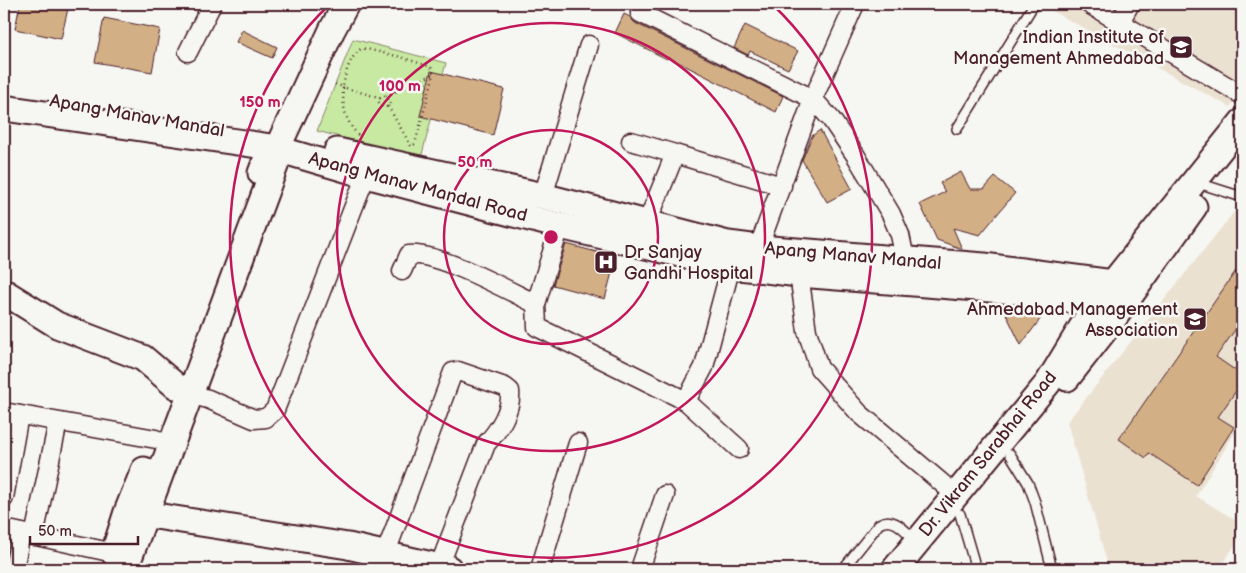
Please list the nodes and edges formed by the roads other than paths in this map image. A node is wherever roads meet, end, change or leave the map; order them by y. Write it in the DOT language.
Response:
graph roads {
  1 [pos="212,4"];
  2 [pos="333,4"];
  3 [pos="346,4"];
  4 [pos="855,4"];
  5 [pos="1034,4"];
  6 [pos="1089,4"];
  7 [pos="1130,4"];
  8 [pos="640,13"];
  9 [pos="1120,22"];
  10 [pos="589,45"];
  11 [pos="188,52"];
  12 [pos="4,94"];
  13 [pos="1242,95"];
  14 [pos="813,99"];
  15 [pos="4,108"];
  16 [pos="1242,122"];
  17 [pos="957,129"];
  18 [pos="631,141"];
  19 [pos="277,142"];
  20 [pos="1242,143"];
  21 [pos="675,154"];
  22 [pos="366,175"];
  23 [pos="1202,185"];
  24 [pos="782,186"];
  25 [pos="1242,197"];
  26 [pos="538,203"];
  27 [pos="647,223"];
  28 [pos="560,226"];
  29 [pos="905,259"];
  30 [pos="747,261"];
  31 [pos="402,271"];
  32 [pos="799,274"];
  33 [pos="1122,290"];
  34 [pos="4,292"];
  35 [pos="536,304"];
  36 [pos="1105,311"];
  37 [pos="182,390"];
  38 [pos="686,401"];
  39 [pos="11,413"];
  40 [pos="58,422"];
  41 [pos="156,439"];
  42 [pos="578,443"];
  43 [pos="739,449"];
  44 [pos="1010,454"];
  45 [pos="664,495"];
  46 [pos="4,498"];
  47 [pos="958,505"];
  48 [pos="136,513"];
  49 [pos="19,532"];
  50 [pos="917,542"];
  51 [pos="385,555"];
  52 [pos="116,564"];
  53 [pos="433,567"];
  54 [pos="14,569"];
  55 [pos="540,569"];
  56 [pos="640,569"];
  57 [pos="843,569"];
  58 [pos="895,569"];
  59 [pos="912,569"];
  60 [pos="976,569"];
  61 [pos="1052,569"];
  1 -- 11 [label="street"];
  2 -- 19 [label="street"];
  3 -- 19 [label="street"];
  4 -- 14 [label="street"];
  5 -- 17 [label="lane"];
  6 -- 9 [label="street"];
  7 -- 9 [label="street"];
  8 -- 14 [label="street"];
  9 -- 13 [label="street"];
  10 -- 26 [label="street"];
  12 -- 19 [label="street, Apang Manav Mandal"];
  14 -- 24 [label="street"];
  14 -- 29 [label="street"];
  15 -- 19 [label="street, Apang Manav Mandal Road"];
  16 -- 23 [label="street, Dr. Vikram Sarabhai Road"];
  18 -- 21 [label="street"];
  19 -- 22 [label="street, Apang Manav Mandal Road"];
  19 -- 26 [label="street, Apang Manav Mandal"];
  19 -- 37 [label="street"];
  20 -- 23 [label="street, Dr. Vikram Sarabhai Road"];
  21 -- 24 [label="street"];
  21 -- 27 [label="street"];
  22 -- 26 [label="street, Apang Manav Mandal Road"];
  22 -- 37 [label="street"];
  23 -- 25 [label="lane"];
  23 -- 33 [label="street, Dr. Vikram Sarabhai Road"];
  24 -- 30 [label="street"];
  26 -- 27 [label="street, Apang Manav Mandal"];
  26 -- 28 [label="street, Apang Manav Mandal Road"];
  27 -- 30 [label="street, Apang Manav Mandal"];
  28 -- 30 [label="street, Apang Manav Mandal Road"];
  28 -- 35 [label="street"];
  29 -- 30 [label="street, Apang Manav Mandal"];
  29 -- 33 [label="street, Apang Manav Mandal"];
  30 -- 32 [label="street, Apang Manav Mandal Road"];
  30 -- 38 [label="street"];
  31 -- 35 [label="street"];
  32 -- 36 [label="street, Apang Manav Mandal Road"];
  32 -- 47 [label="street"];
  33 -- 36 [label="street, Dr. Vikram Sarabhai Road"];
  34 -- 37 [label="street"];
  35 -- 38 [label="street"];
  36 -- 44 [label="street, Dr. Vikram Sarabhai Road"];
  36 -- 47 [label="street, Dr. Vikram Sarabhai Road"];
  37 -- 41 [label="street"];
  37 -- 48 [label="street"];
  38 -- 43 [label="street"];
  39 -- 40 [label="street"];
  39 -- 46 [label="street"];
  40 -- 41 [label="street"];
  40 -- 49 [label="street"];
  41 -- 48 [label="street"];
  42 -- 55 [label="street"];
  44 -- 47 [label="street, Dr. Vikram Sarabhai Road"];
  44 -- 61 [label="lane"];
  45 -- 56 [label="street"];
  47 -- 50 [label="street, Dr. Vikram Sarabhai Road"];
  47 -- 59 [label="street, Dr. Vikram Sarabhai Road"];
  47 -- 60 [label="lane"];
  48 -- 51 [label="street"];
  48 -- 52 [label="street"];
  49 -- 52 [label="street"];
  49 -- 54 [label="street"];
  50 -- 57 [label="lane"];
  50 -- 58 [label="street, Dr. Vikram Sarabhai Road"];
  51 -- 53 [label="street"];
  51 -- 53 [label="street"];
}
